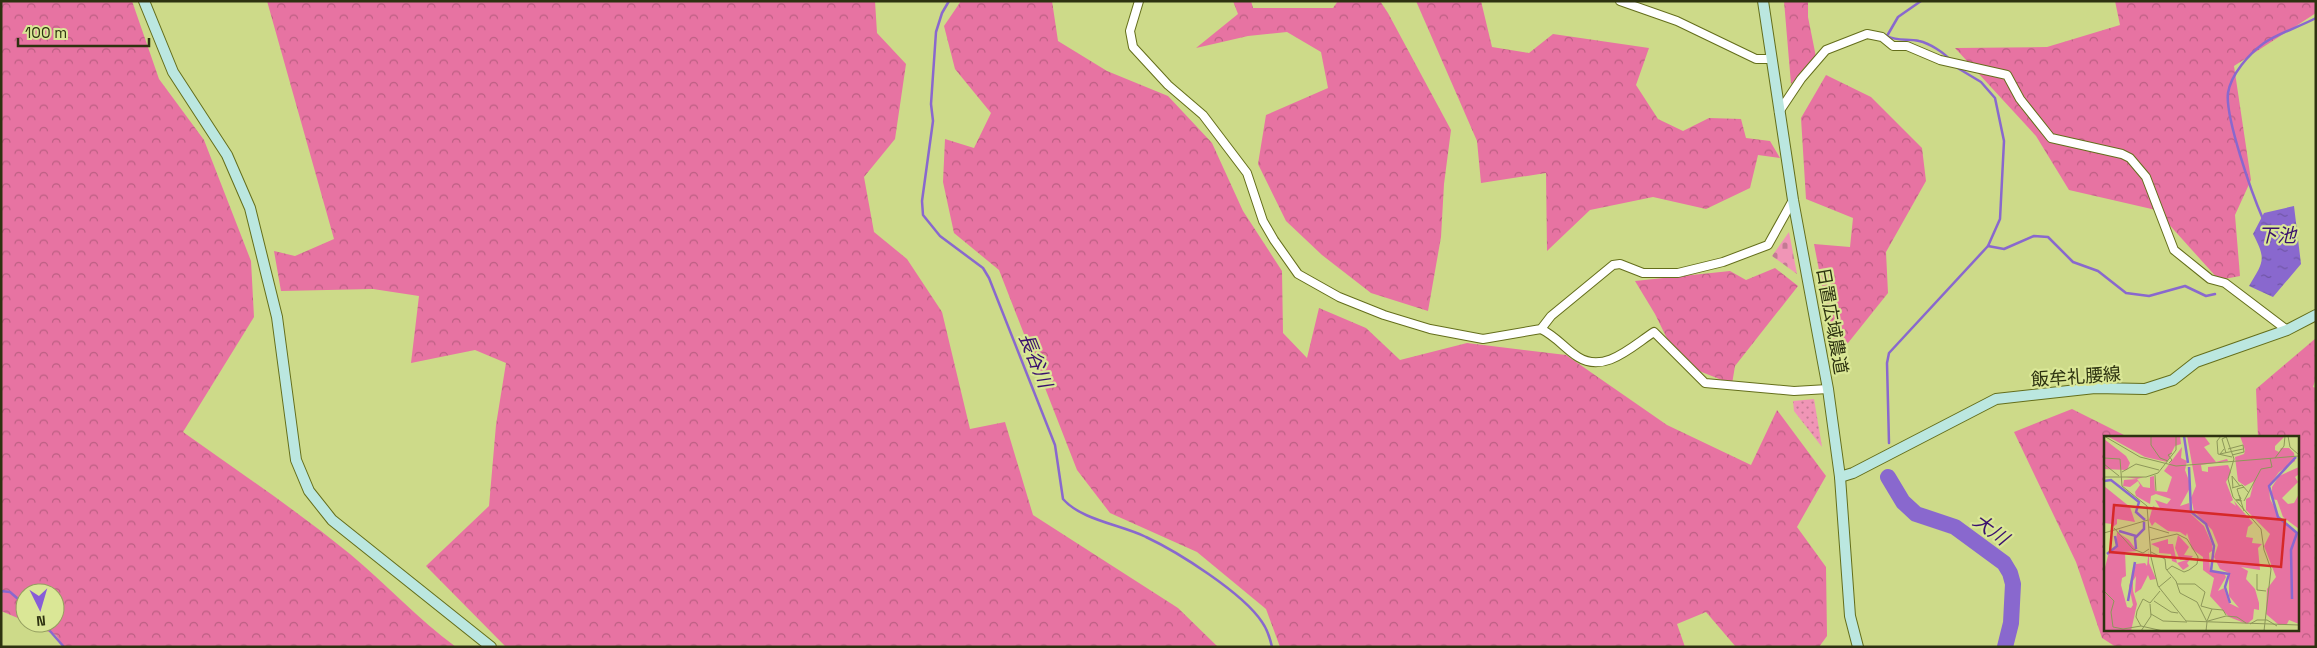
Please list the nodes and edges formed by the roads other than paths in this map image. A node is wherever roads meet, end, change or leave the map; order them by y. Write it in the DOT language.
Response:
graph roads {
  1 [pos="144,1"];
  2 [pos="1139,1"];
  3 [pos="1620,1"];
  4 [pos="1763,1"];
  5 [pos="1772,59"];
  6 [pos="1779,112"];
  7 [pos="1793,200"];
  8 [pos="2316,315"];
  9 [pos="1541,329"];
  10 [pos="2287,330"];
  11 [pos="1828,389"];
  12 [pos="1840,477"];
  13 [pos="491,647"];
  14 [pos="1858,647"];
  1 -- 13 [label="street"];
  2 -- 9 [label="street"];
  3 -- 5 [label="street"];
  4 -- 5 [label="street, 日置広域農道"];
  5 -- 6 [label="street, 日置広域農道"];
  6 -- 7 [label="street, 日置広域農道"];
  6 -- 10 [label="street"];
  7 -- 9 [label="street"];
  7 -- 11 [label="street, 日置広域農道"];
  8 -- 10 [label="street, 飯牟礼腰線"];
  9 -- 11 [label="street"];
  10 -- 12 [label="street, 飯牟礼腰線"];
  11 -- 12 [label="street, 日置広域農道"];
  12 -- 14 [label="street, 日置広域農道"];
}
